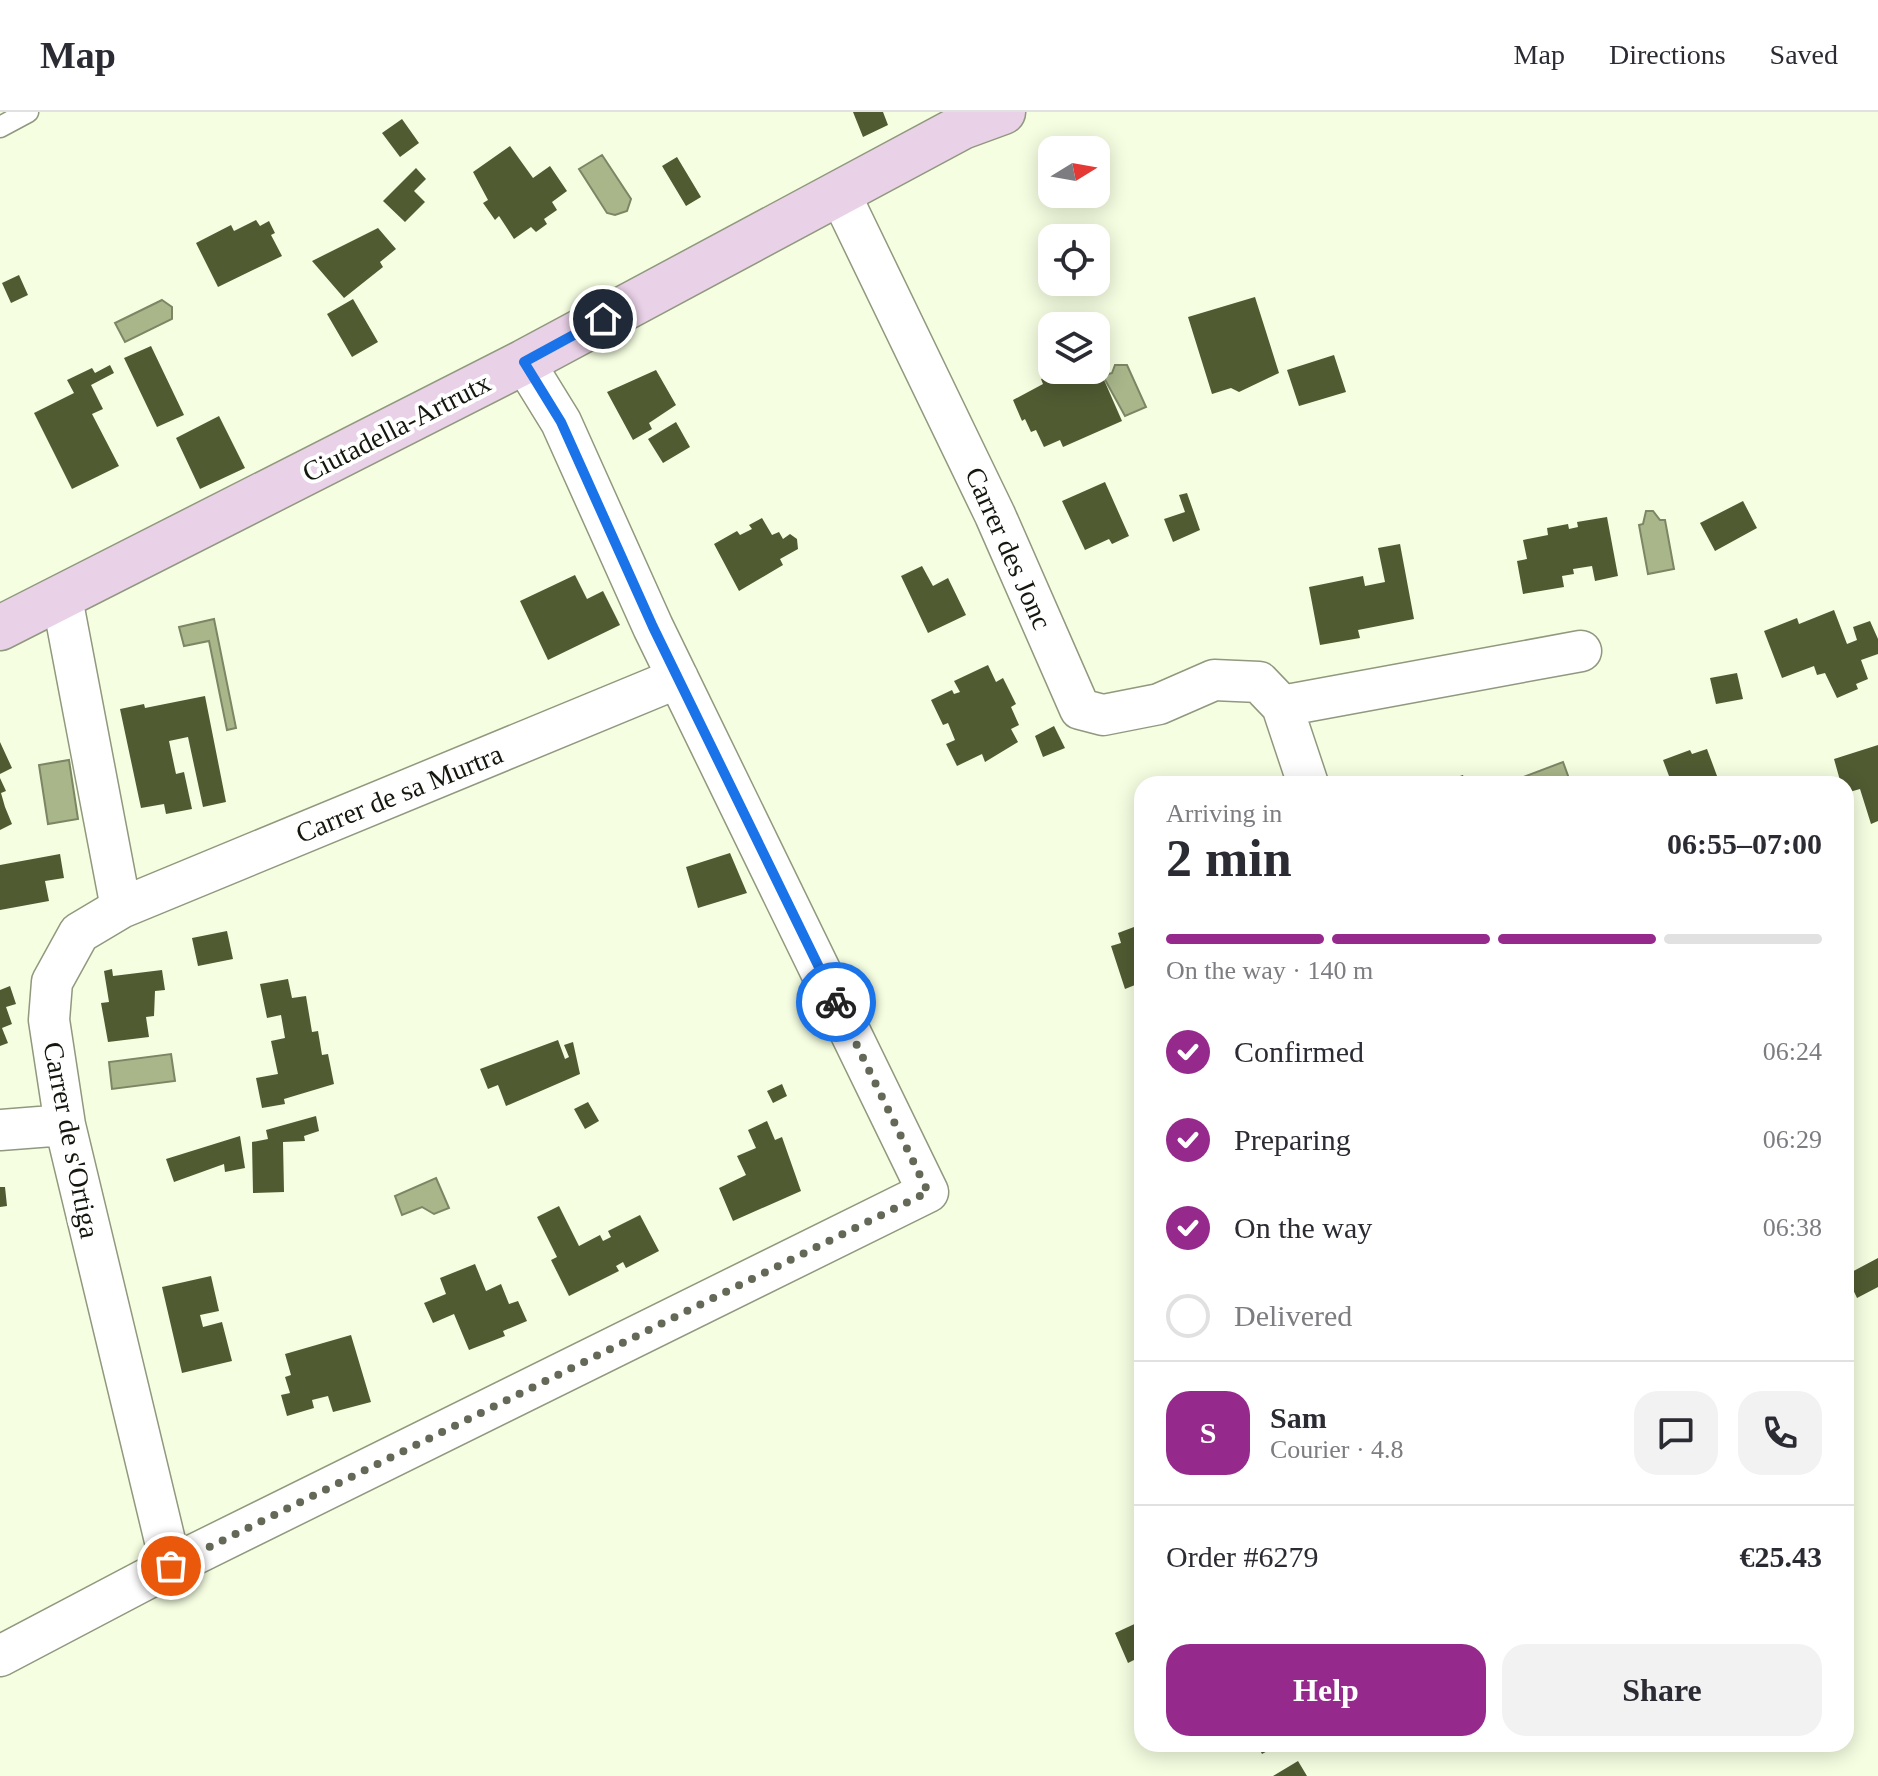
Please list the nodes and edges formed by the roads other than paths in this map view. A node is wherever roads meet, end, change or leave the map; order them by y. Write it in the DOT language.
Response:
graph roads {
  1 [pos="28,112"];
  2 [pos="1003,112"];
  3 [pos="0,127"];
  4 [pos="839,192"];
  5 [pos="524,362"];
  6 [pos="62,598"];
  7 [pos="1,626"];
  8 [pos="1581,651"];
  9 [pos="678,678"];
  10 [pos="1282,706"];
  11 [pos="1305,776"];
  12 [pos="121,908"];
  13 [pos="65,1125"];
  14 [pos="0,1130"];
  15 [pos="171,1566"];
  16 [pos="0,1656"];
  1 -- 3 [label="lane"];
  2 -- 4 [label="main road, Ciutadella-Artrutx"];
  4 -- 5 [label="main road, Ciutadella-Artrutx"];
  4 -- 10 [label="street, Carrer des Jonc"];
  5 -- 6 [label="main road, Ciutadella-Artrutx"];
  5 -- 9 [label="street"];
  6 -- 7 [label="main road, Ciutadella-Artrutx"];
  6 -- 12 [label="street"];
  8 -- 10 [label="street"];
  9 -- 12 [label="street, Carrer de sa Murtra"];
  9 -- 15 [label="street"];
  10 -- 11 [label="street"];
  12 -- 13 [label="street, Carrer de s'Ortiga"];
  13 -- 14 [label="street"];
  13 -- 15 [label="street, Carrer de s'Ortiga"];
  15 -- 16 [label="street"];
}
